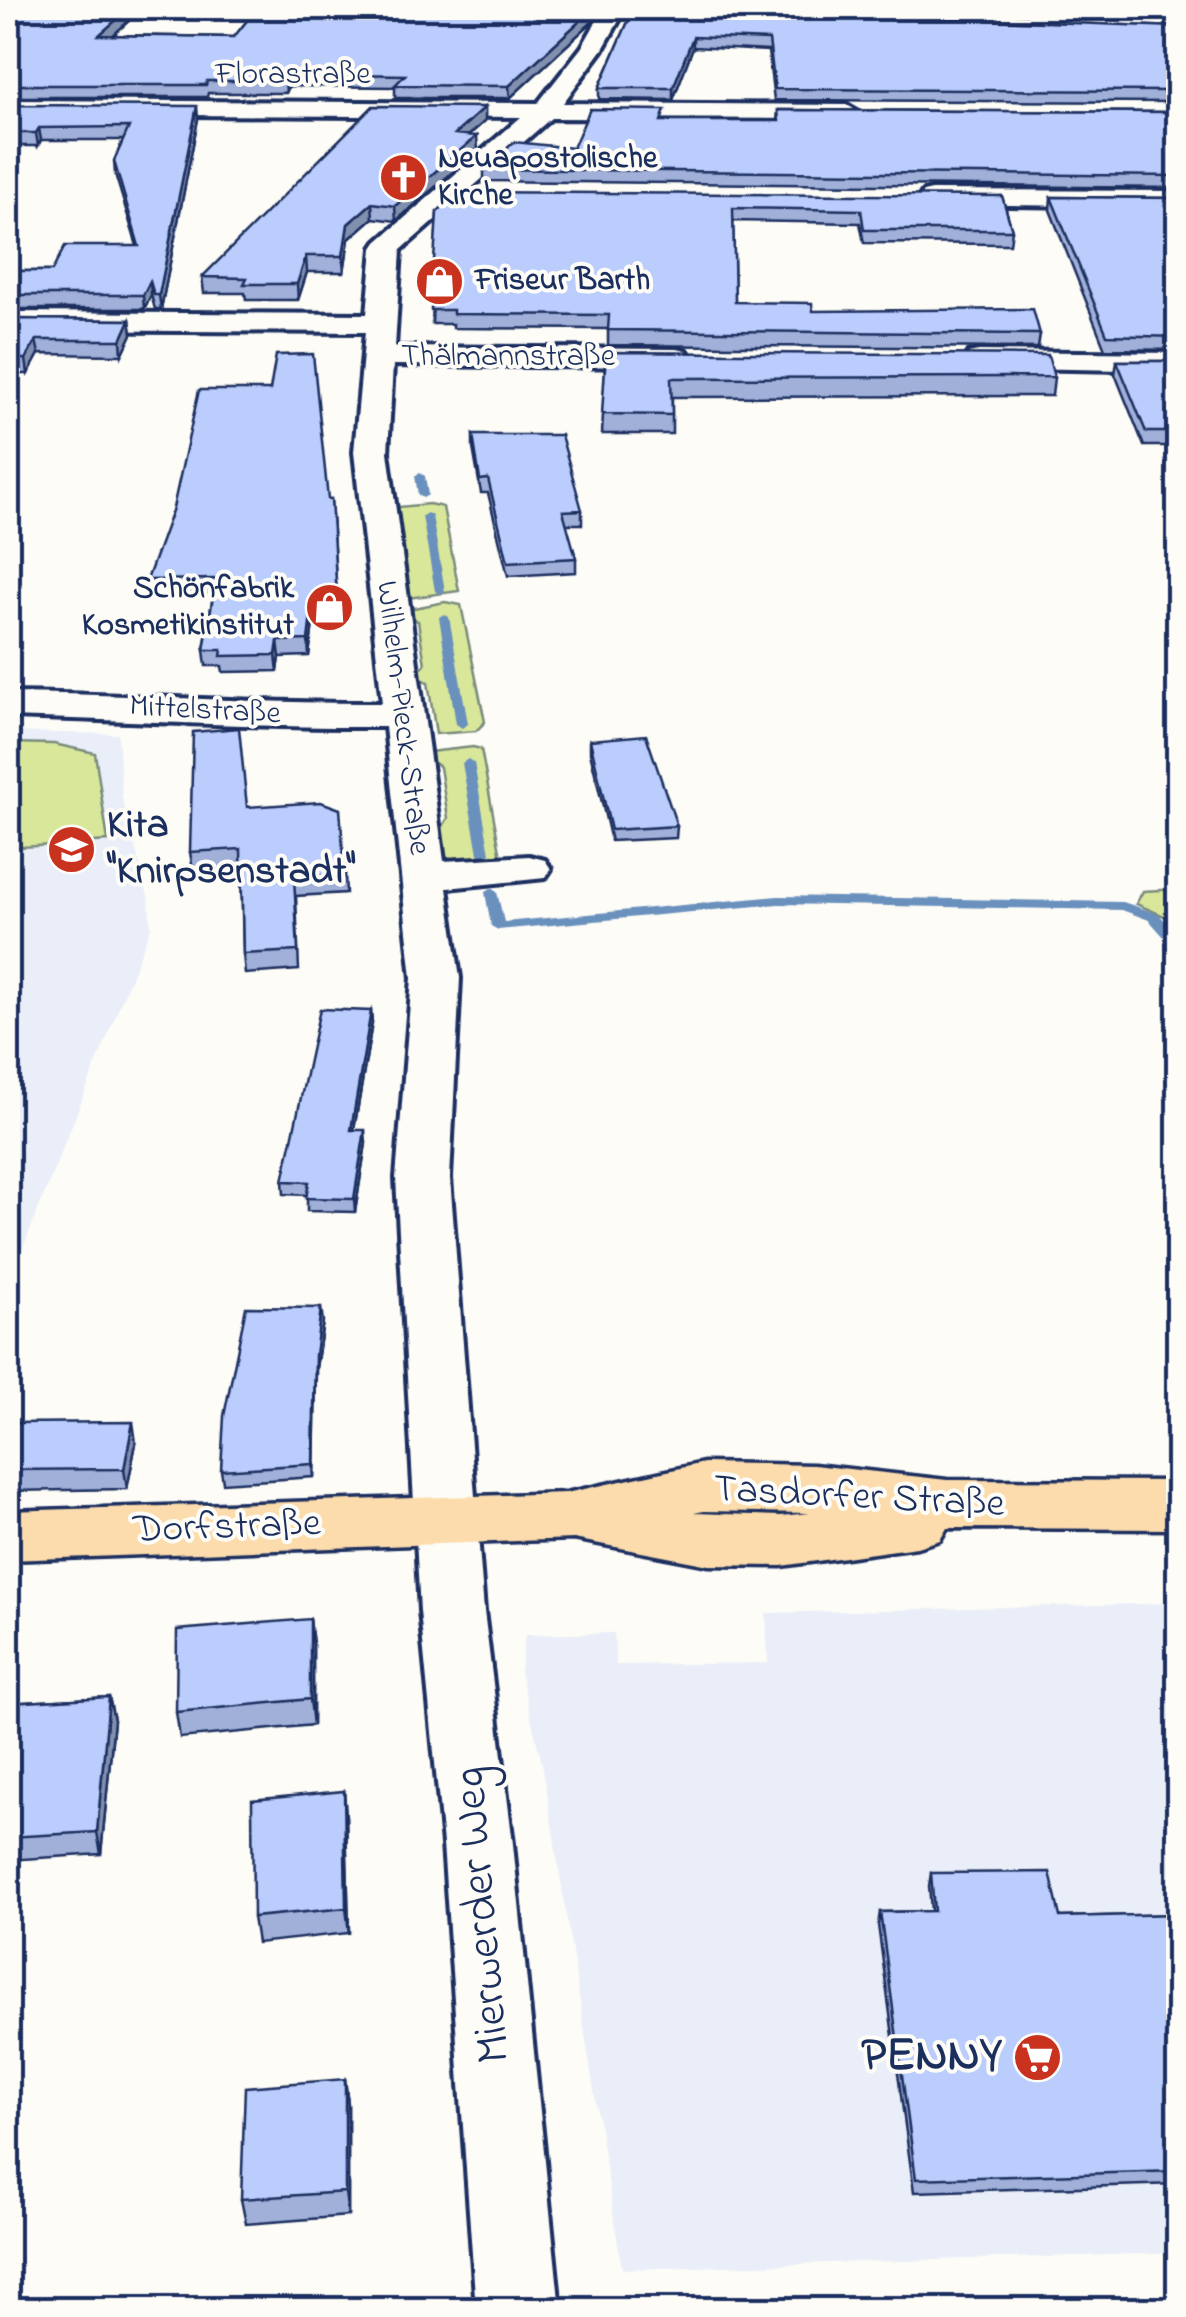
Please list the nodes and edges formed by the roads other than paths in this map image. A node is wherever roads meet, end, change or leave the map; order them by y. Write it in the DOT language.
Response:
graph roads {
  1 [pos="615,8"];
  2 [pos="678,8"];
  3 [pos="1178,27"];
  4 [pos="8,107"];
  5 [pos="548,108"];
  6 [pos="880,112"];
  7 [pos="906,198"];
  8 [pos="1178,200"];
  9 [pos="8,321"];
  10 [pos="380,323"];
  11 [pos="378,356"];
  12 [pos="700,358"];
  13 [pos="939,360"];
  14 [pos="1178,362"];
  15 [pos="8,705"];
  16 [pos="402,715"];
  17 [pos="529,869"];
  18 [pos="422,876"];
  19 [pos="1178,1505"];
  20 [pos="446,1521"];
  21 [pos="8,1536"];
  22 [pos="518,2310"];
  1 -- 5 [label="street, Wilhelm-Pieck-Straße"];
  2 -- 3 [label="street"];
  4 -- 5 [label="street, Florastraße"];
  5 -- 6 [label="street, Florastraße"];
  5 -- 10 [label="street, Wilhelm-Pieck-Straße"];
  7 -- 8 [label="street"];
  9 -- 10 [label="street"];
  10 -- 11 [label="street, Wilhelm-Pieck-Straße"];
  11 -- 12 [label="street, Thälmannstraße"];
  11 -- 16 [label="street, Wilhelm-Pieck-Straße"];
  13 -- 14 [label="street"];
  15 -- 16 [label="street, Mittelstraße"];
  16 -- 18 [label="street, Wilhelm-Pieck-Straße"];
  17 -- 18 [label="street"];
  18 -- 20 [label="street, Wilhelm-Pieck-Straße"];
  19 -- 20 [label="main road, Tasdorfer Straße"];
  20 -- 21 [label="main road, Dorfstraße"];
  20 -- 22 [label="street, Mierwerder Weg"];
}
